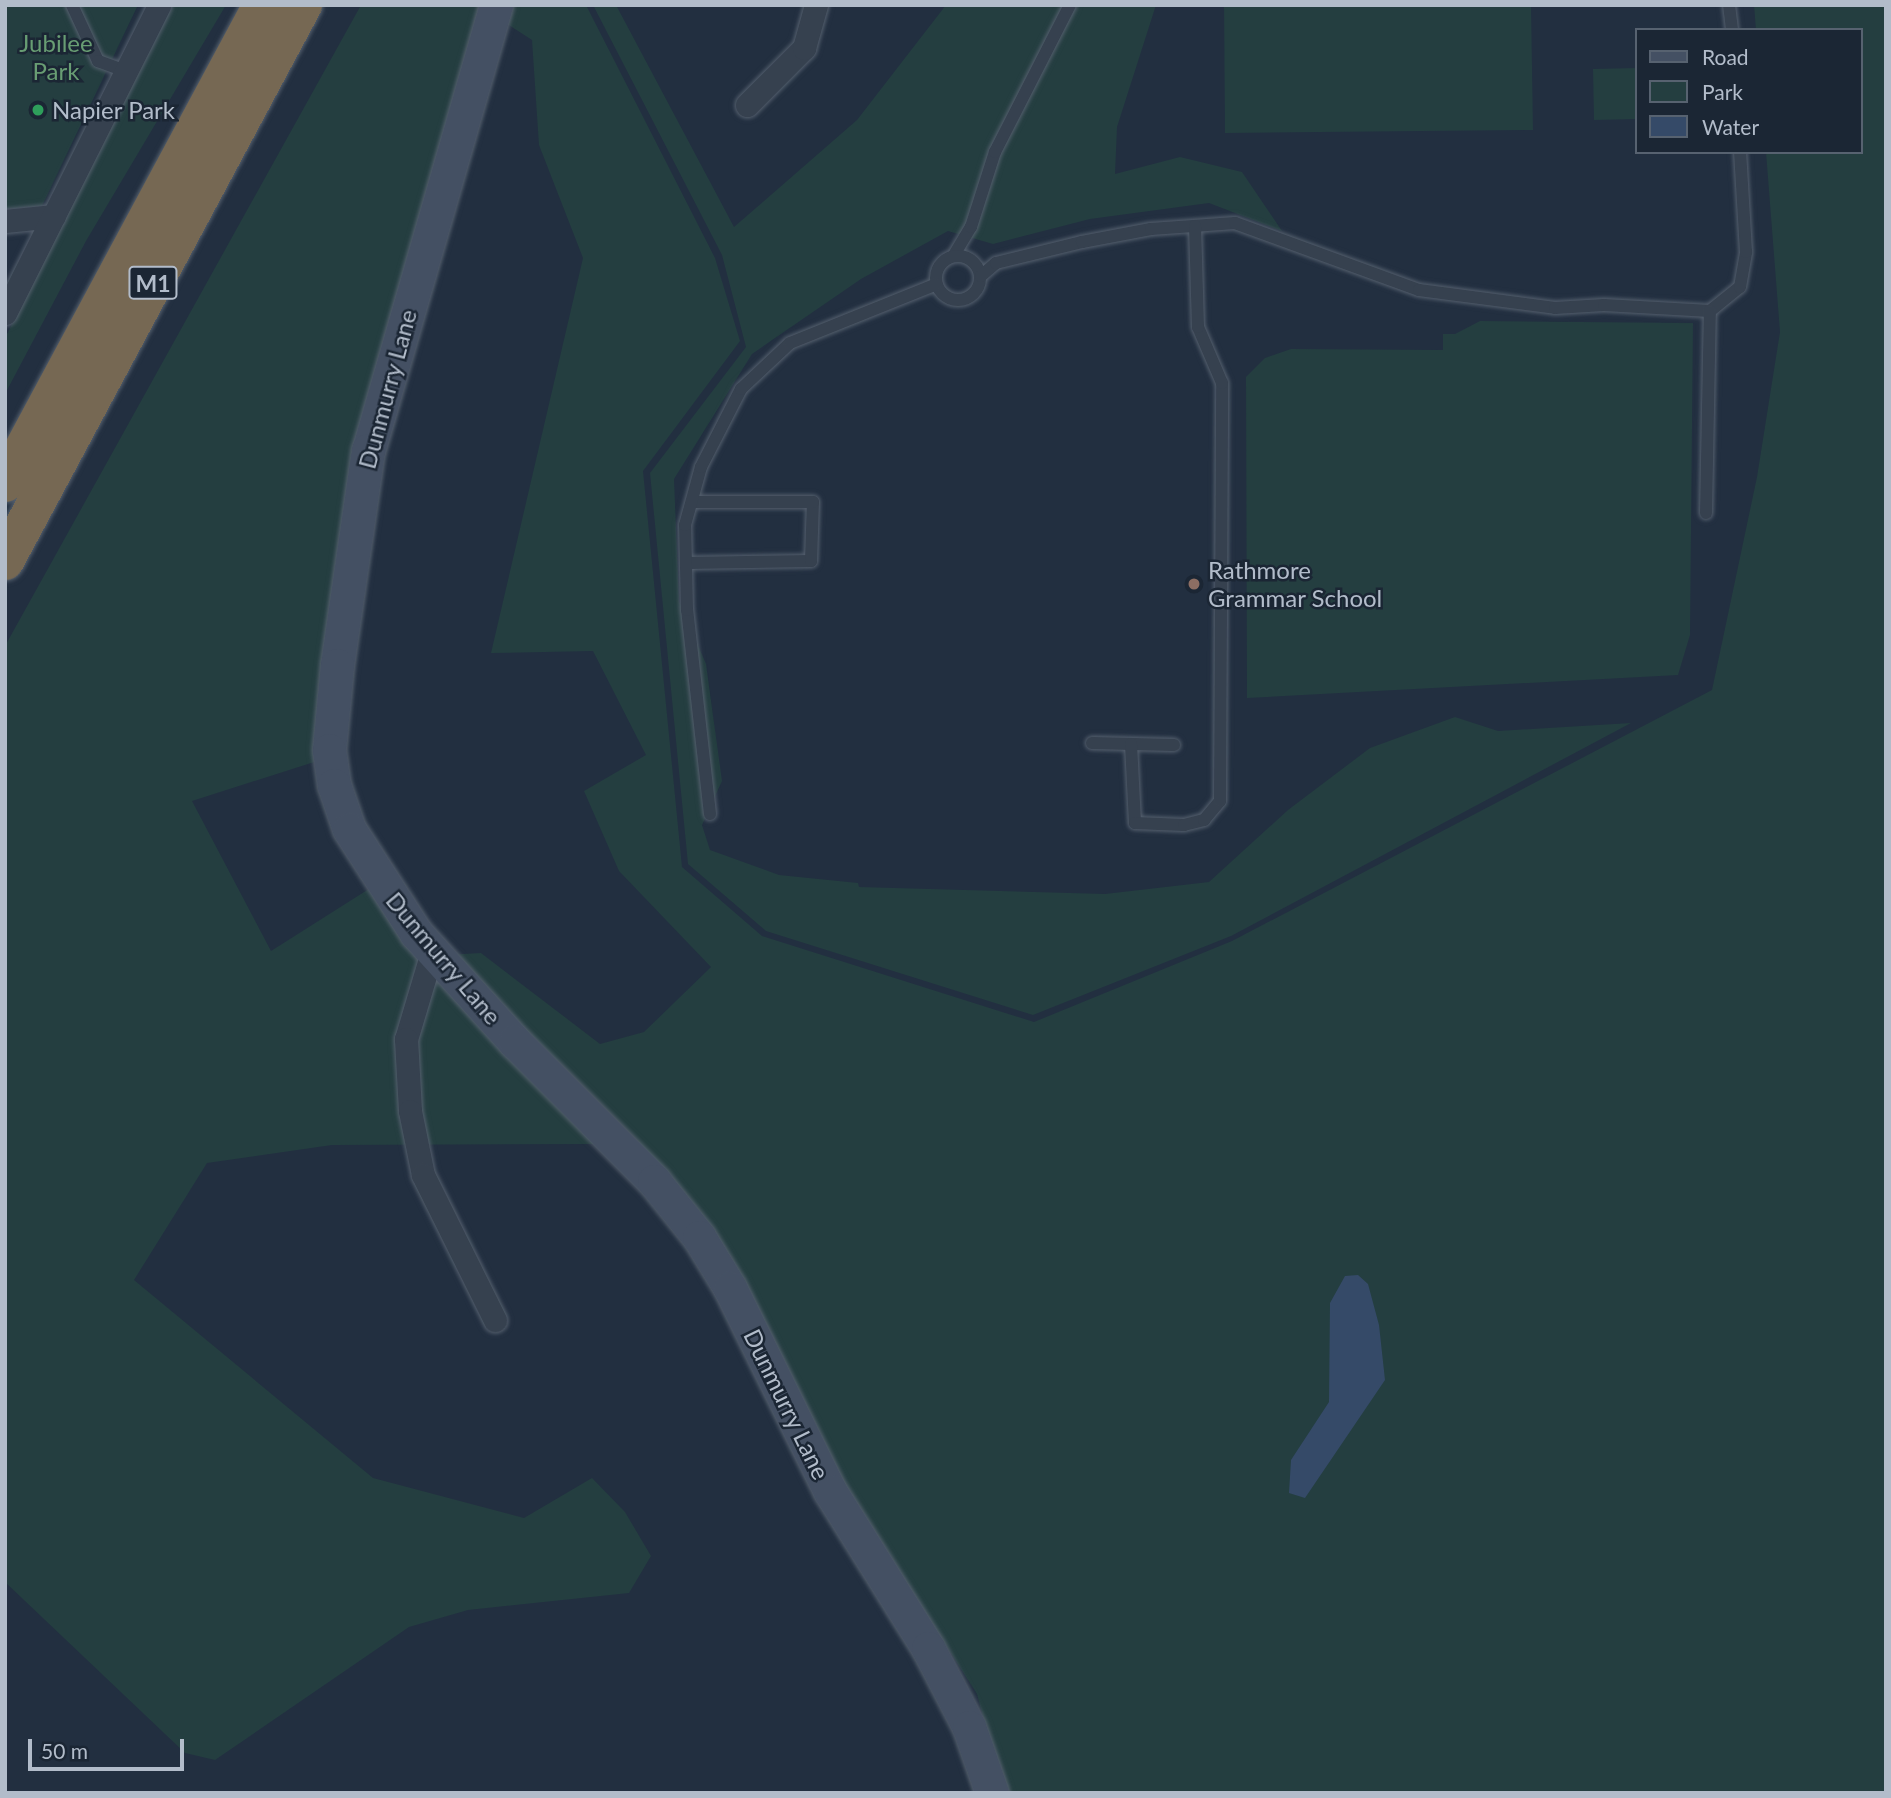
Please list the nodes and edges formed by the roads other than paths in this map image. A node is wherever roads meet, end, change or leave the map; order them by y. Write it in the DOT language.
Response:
graph roads {
  1 [pos="72,5"];
  2 [pos="159,5"];
  3 [pos="262,5"];
  4 [pos="303,5"];
  5 [pos="496,5"];
  6 [pos="816,5"];
  7 [pos="1070,5"];
  8 [pos="1729,5"];
  9 [pos="1731,28"];
  10 [pos="126,71"];
  11 [pos="747,105"];
  12 [pos="1740,154"];
  13 [pos="54,216"];
  14 [pos="5,221"];
  15 [pos="1195,226"];
  16 [pos="954,256"];
  17 [pos="981,276"];
  18 [pos="937,284"];
  19 [pos="1710,311"];
  20 [pos="5,313"];
  21 [pos="5,483"];
  22 [pos="692,502"];
  23 [pos="1706,513"];
  24 [pos="5,561"];
  25 [pos="687,562"];
  26 [pos="1092,743"];
  27 [pos="1131,744"];
  28 [pos="1174,745"];
  29 [pos="710,814"];
  30 [pos="432,952"];
  31 [pos="495,1320"];
  32 [pos="992,1793"];
  1 -- 10 [label="lane"];
  2 -- 10 [label="street"];
  3 -- 21 [label="highway, M1"];
  4 -- 24 [label="highway, M1"];
  5 -- 30 [label="street, Dunmurry Lane"];
  6 -- 11 [label="street"];
  7 -- 16 [label="lane"];
  8 -- 9 [label="lane"];
  10 -- 13 [label="street"];
  12 -- 19 [label="lane"];
  13 -- 14 [label="street"];
  13 -- 20 [label="street"];
  15 -- 17 [label="lane"];
  15 -- 19 [label="lane"];
  15 -- 27 [label="lane"];
  16 -- 17 [label="lane"];
  16 -- 18 [label="lane"];
  17 -- 18 [label="lane"];
  18 -- 22 [label="lane"];
  19 -- 23 [label="lane"];
  22 -- 25 [label="lane"];
  22 -- 25 [label="lane"];
  25 -- 29 [label="lane"];
  26 -- 27 [label="lane"];
  27 -- 28 [label="lane"];
  30 -- 31 [label="street"];
  30 -- 32 [label="street, Dunmurry Lane"];
}
